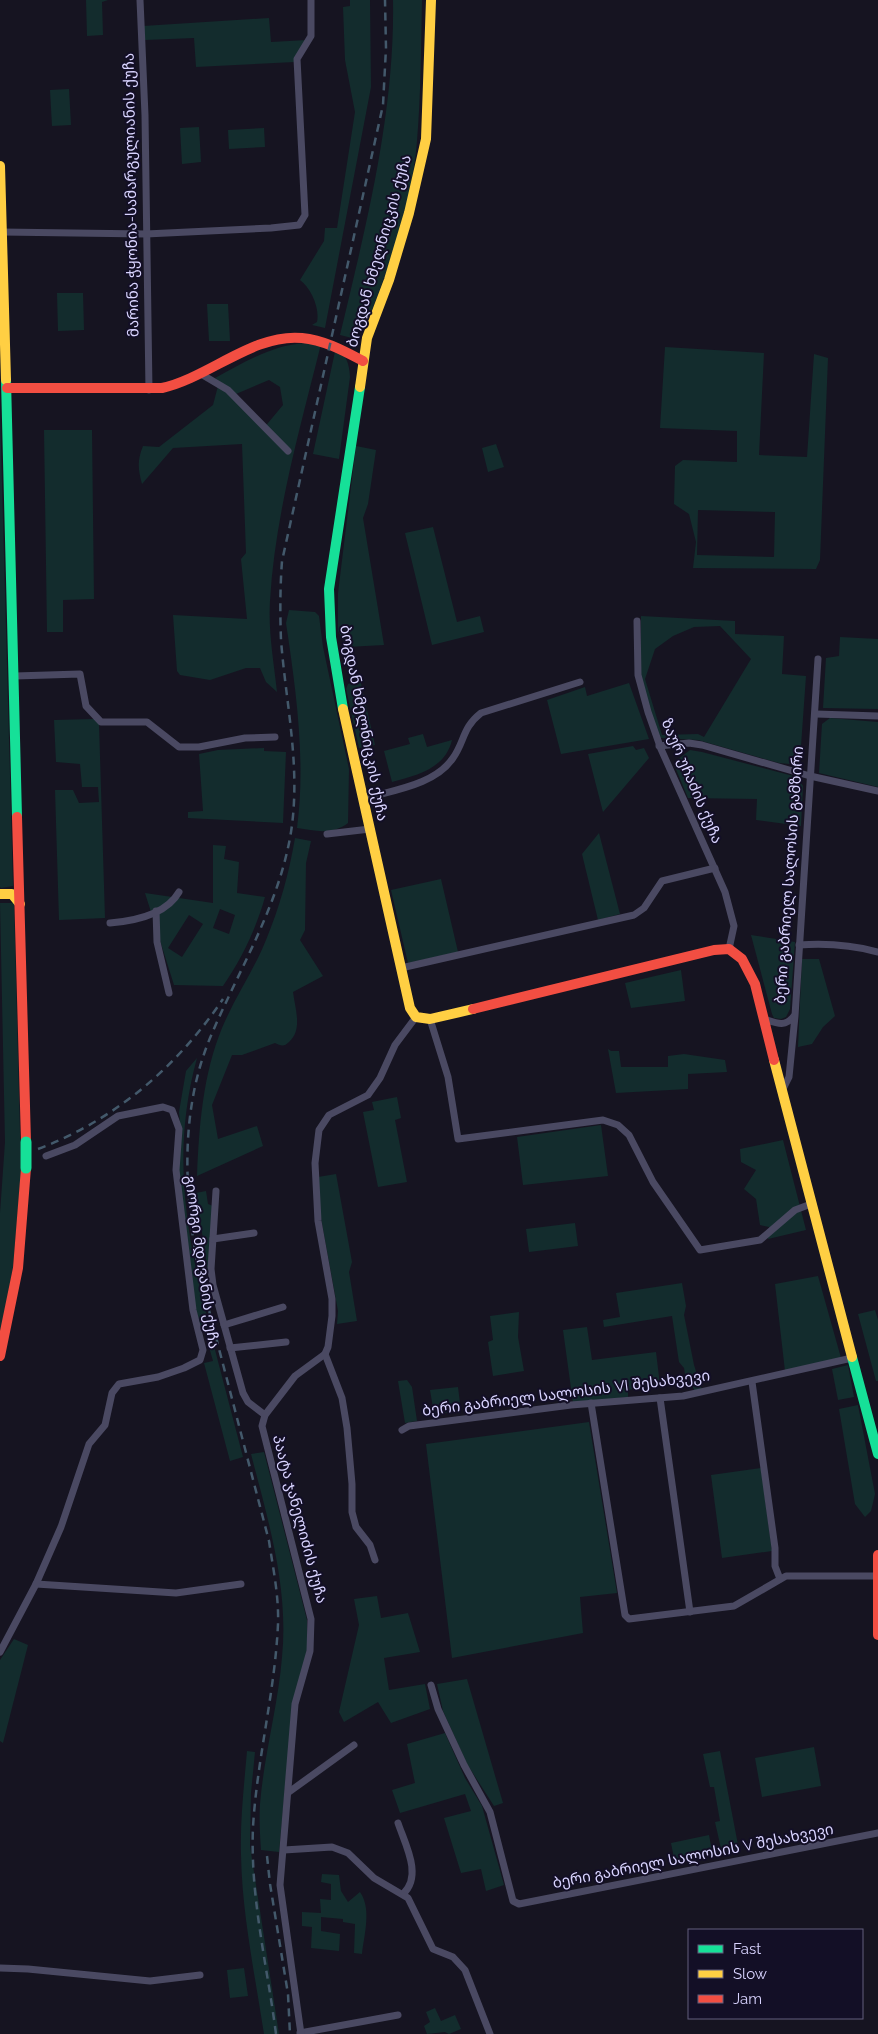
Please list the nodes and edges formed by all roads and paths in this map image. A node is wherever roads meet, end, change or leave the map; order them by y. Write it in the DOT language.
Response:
graph roads {
  1 [pos="140,0"];
  2 [pos="311,0"];
  3 [pos="431,0"];
  4 [pos="0,166"];
  5 [pos="2,232"];
  6 [pos="146,234"];
  7 [pos="363,360"];
  8 [pos="201,374"];
  9 [pos="3,388"];
  10 [pos="149,390"];
  11 [pos="288,451"];
  12 [pos="637,620"];
  13 [pos="818,659"];
  14 [pos="15,676"];
  15 [pos="580,682"];
  16 [pos="816,714"];
  17 [pos="878,716"];
  18 [pos="275,737"];
  19 [pos="659,746"];
  20 [pos="810,776"];
  21 [pos="878,792"];
  22 [pos="364,799"];
  23 [pos="370,829"];
  24 [pos="328,834"];
  25 [pos="714,868"];
  26 [pos="179,892"];
  27 [pos="0,894"];
  28 [pos="20,904"];
  29 [pos="156,911"];
  30 [pos="110,923"];
  31 [pos="799,945"];
  32 [pos="729,949"];
  33 [pos="878,952"];
  34 [pos="401,968"];
  35 [pos="169,992"];
  36 [pos="795,1016"];
  37 [pos="416,1017"];
  38 [pos="430,1019"];
  39 [pos="764,1019"];
  40 [pos="782,1091"];
  41 [pos="46,1156"];
  42 [pos="216,1191"];
  43 [pos="811,1204"];
  44 [pos="254,1233"];
  45 [pos="213,1239"];
  46 [pos="283,1307"];
  47 [pos="224,1325"];
  48 [pos="286,1342"];
  49 [pos="230,1348"];
  50 [pos="325,1354"];
  51 [pos="0,1356"];
  52 [pos="852,1358"];
  53 [pos="752,1382"];
  54 [pos="660,1398"];
  55 [pos="591,1403"];
  56 [pos="265,1415"];
  57 [pos="402,1430"];
  58 [pos="878,1454"];
  59 [pos="878,1556"];
  60 [pos="376,1560"];
  61 [pos="877,1576"];
  62 [pos="780,1579"];
  63 [pos="36,1584"];
  64 [pos="241,1584"];
  65 [pos="690,1612"];
  66 [pos="878,1635"];
  67 [pos="0,1652"];
  68 [pos="431,1685"];
  69 [pos="354,1745"];
  70 [pos="289,1792"];
  71 [pos="398,1823"];
  72 [pos="878,1833"];
  73 [pos="284,1850"];
  74 [pos="403,1894"];
  75 [pos="0,1968"];
  76 [pos="200,1975"];
  77 [pos="398,2015"];
  78 [pos="300,2034"];
  79 [pos="490,2034"];
  1 -- 6 [label="street, მარინა ჭყონია-სამარგულიანის ქუჩა"];
  2 -- 6 [label="street"];
  3 -- 7 [label="main road, ბოგდან ხმელნიცკის ქუჩა"];
  4 -- 5 [label="main road"];
  5 -- 6 [label="street"];
  5 -- 9 [label="main road"];
  6 -- 10 [label="street, მარინა ჭყონია-სამარგულიანის ქუჩა"];
  7 -- 8 [label="main road"];
  7 -- 22 [label="main road, ბოგდან ხმელნიცკის ქუჩა"];
  8 -- 10 [label="main road"];
  8 -- 11 [label="street"];
  9 -- 10 [label="main road"];
  9 -- 14 [label="main road"];
  12 -- 19 [label="street, ზაურ უჩაძის ქუჩა"];
  13 -- 16 [label="street, ბერი გაბრიელ სალოსის გამზირი"];
  14 -- 18 [label="street"];
  14 -- 28 [label="main road"];
  15 -- 22 [label="street"];
  16 -- 17 [label="street"];
  16 -- 20 [label="street, ბერი გაბრიელ სალოსის გამზირი"];
  19 -- 20 [label="street"];
  19 -- 25 [label="street, ზაურ უჩაძის ქუჩა"];
  20 -- 21 [label="street"];
  20 -- 31 [label="street, ბერი გაბრიელ სალოსის გამზირი"];
  22 -- 23 [label="main road, ბოგდან ხმელნიცკის ქუჩა"];
  23 -- 24 [label="street"];
  23 -- 34 [label="main road, ბოგდან ხმელნიცკის ქუჩა"];
  25 -- 32 [label="street, ზაურ უჩაძის ქუჩა"];
  25 -- 34 [label="street"];
  26 -- 29 [label="street"];
  27 -- 28 [label="main road"];
  28 -- 51 [label="main road, bridge"];
  29 -- 30 [label="street"];
  29 -- 35 [label="street"];
  31 -- 33 [label="street"];
  31 -- 36 [label="street, ბერი გაბრიელ სალოსის გამზირი"];
  32 -- 38 [label="main road"];
  32 -- 39 [label="main road, ბერი გაბრიელ სალოსის გამზირი"];
  34 -- 37 [label="main road, ბოგდან ხმელნიცკის ქუჩა"];
  36 -- 39 [label="street"];
  36 -- 40 [label="street, ბერი გაბრიელ სალოსის გამზირი"];
  37 -- 38 [label="main road"];
  37 -- 50 [label="street"];
  38 -- 43 [label="street"];
  39 -- 40 [label="main road, ბერი გაბრიელ სალოსის გამზირი"];
  40 -- 43 [label="main road, ბერი გაბრიელ სალოსის გამზირი"];
  41 -- 63 [label="street, გიორგი მდივანის ქუჩა"];
  42 -- 45 [label="street"];
  43 -- 52 [label="main road, ბერი გაბრიელ სალოსის გამზირი"];
  44 -- 45 [label="street"];
  45 -- 47 [label="street"];
  46 -- 47 [label="street"];
  47 -- 49 [label="street"];
  48 -- 49 [label="street"];
  49 -- 56 [label="street"];
  50 -- 56 [label="street"];
  50 -- 60 [label="street"];
  52 -- 53 [label="street, ბერი გაბრიელ სალოსის VI შესახვევი"];
  52 -- 58 [label="main road, ბერი გაბრიელ სალოსის გამზირი"];
  53 -- 54 [label="street, ბერი გაბრიელ სალოსის VI შესახვევი"];
  53 -- 62 [label="street"];
  54 -- 55 [label="street, ბერი გაბრიელ სალოსის VI შესახვევი"];
  54 -- 65 [label="street"];
  55 -- 57 [label="street, ბერი გაბრიელ სალოსის VI შესახვევი"];
  55 -- 65 [label="street"];
  56 -- 70 [label="street, პაატა ჯანელიძის ქუჩა"];
  59 -- 61 [label="main road"];
  61 -- 62 [label="street"];
  61 -- 66 [label="main road"];
  62 -- 65 [label="street"];
  63 -- 64 [label="street"];
  63 -- 67 [label="street, გიორგი მდივანის ქუჩა"];
  68 -- 72 [label="street, ბერი გაბრიელ სალოსის V შესახვევი"];
  69 -- 70 [label="street"];
  70 -- 73 [label="street, პაატა ჯანელიძის ქუჩა"];
  71 -- 74 [label="street"];
  73 -- 74 [label="street"];
  73 -- 78 [label="street, პაატა ჯანელიძის ქუჩა"];
  74 -- 79 [label="street"];
  75 -- 76 [label="street"];
  77 -- 78 [label="street"];
}
